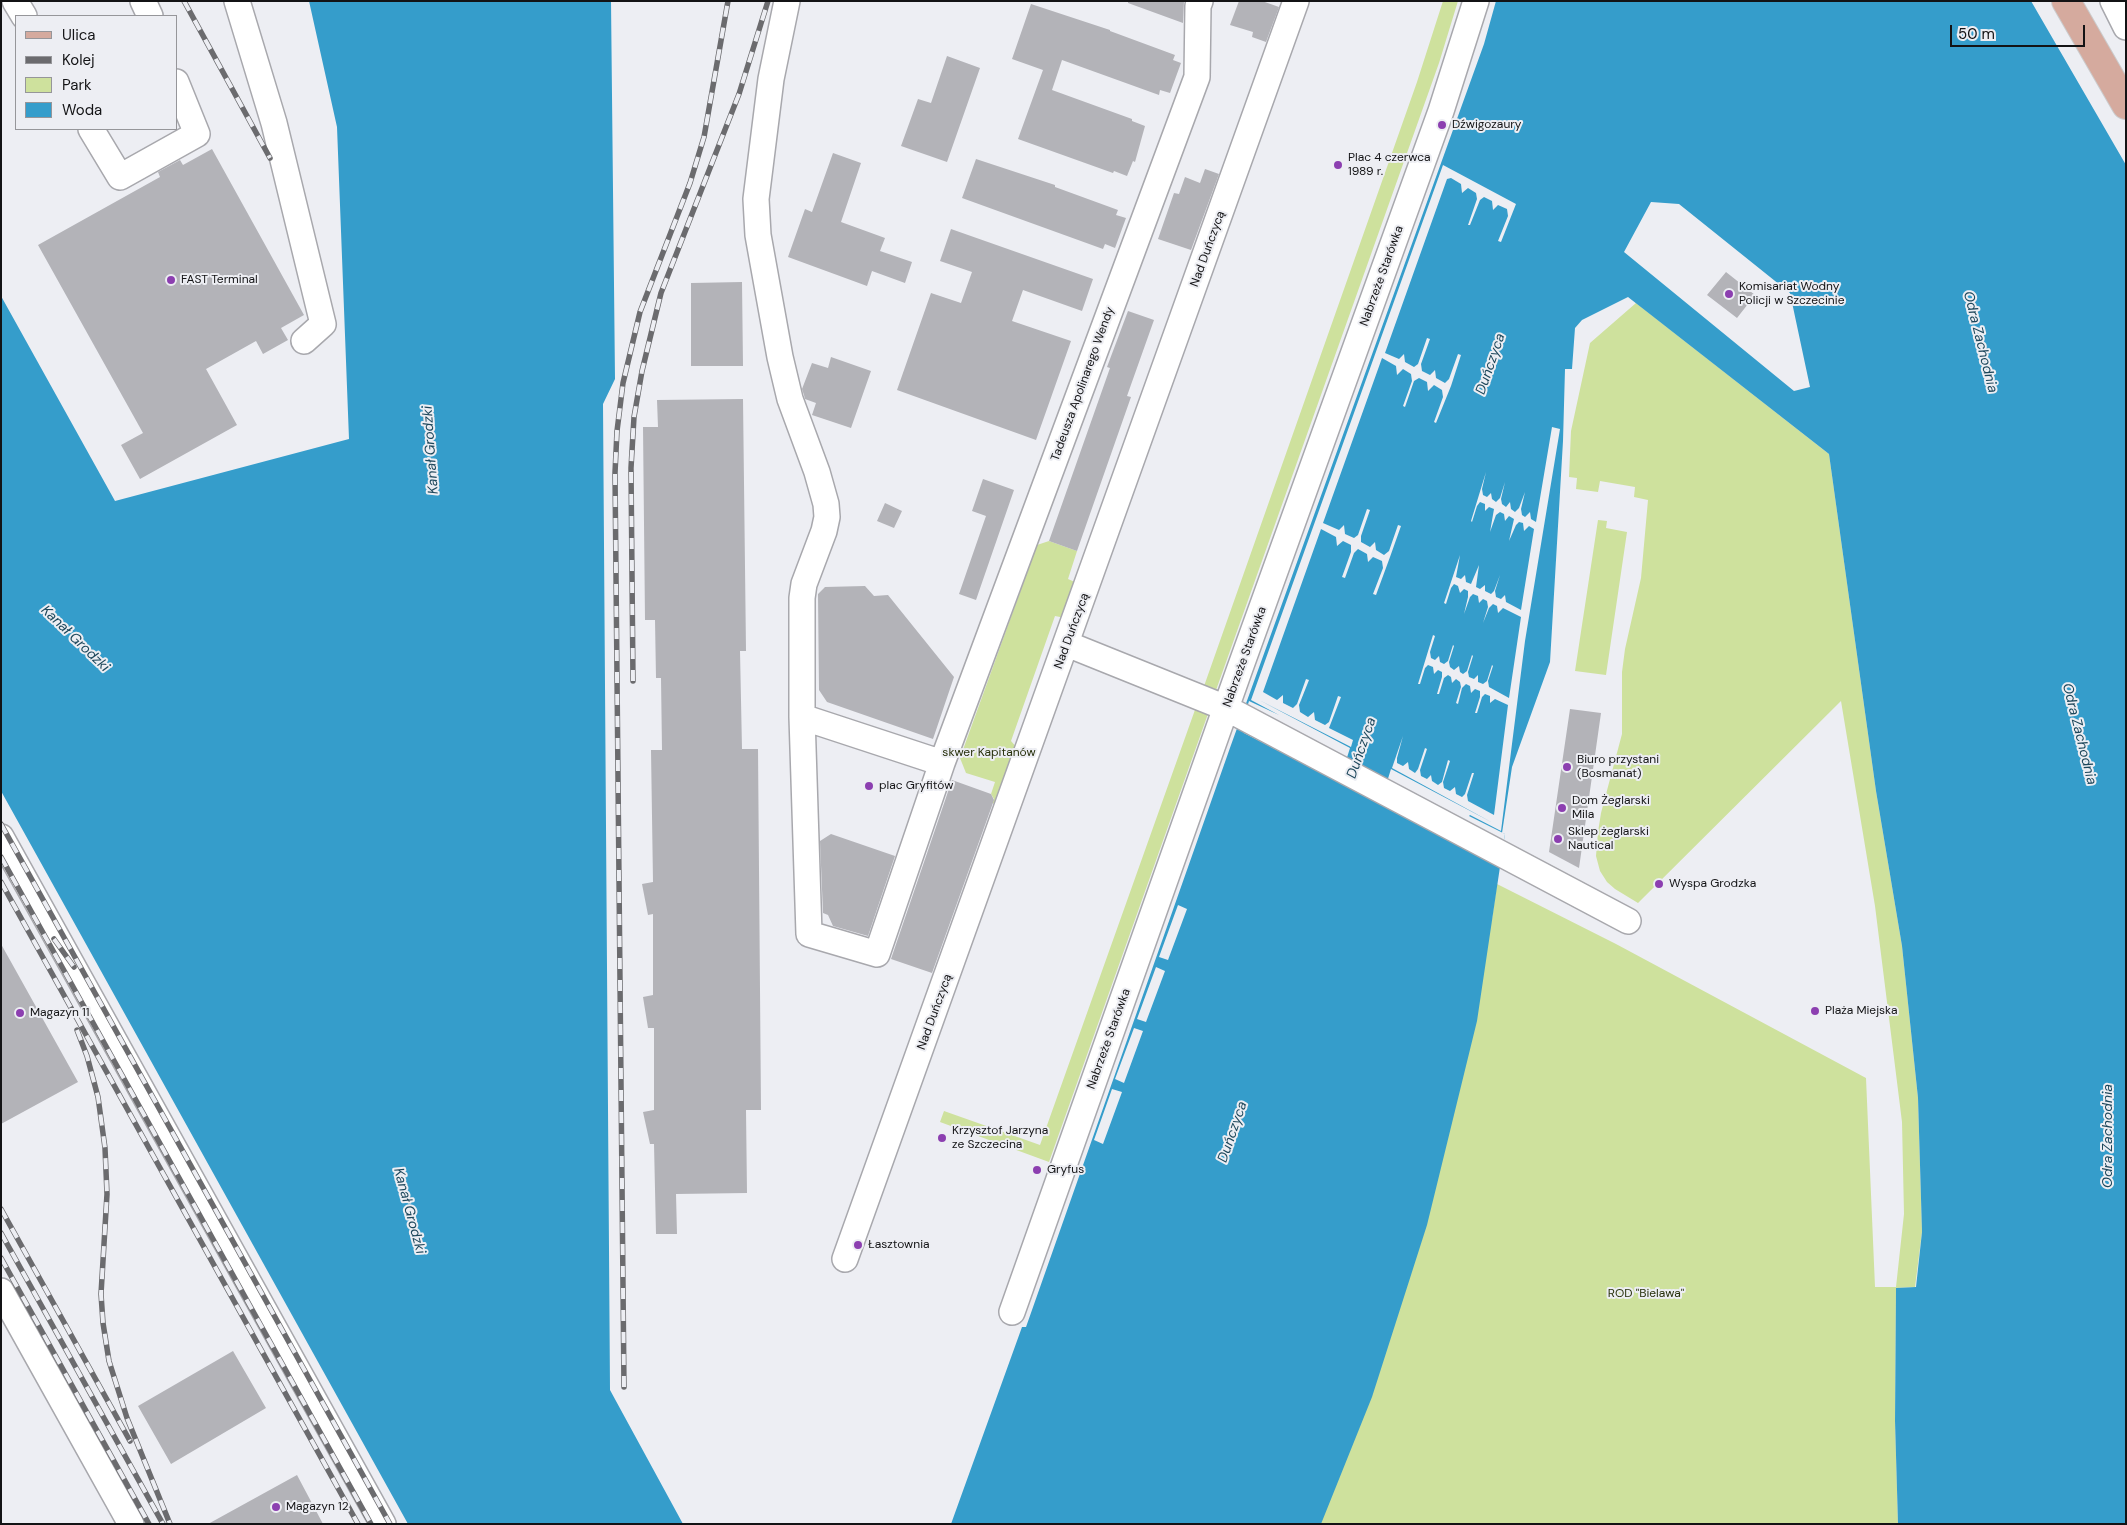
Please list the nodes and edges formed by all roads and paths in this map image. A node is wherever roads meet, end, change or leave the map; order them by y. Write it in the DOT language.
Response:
graph roads {
  1 [pos="8,1"];
  2 [pos="15,1"];
  3 [pos="143,1"];
  4 [pos="237,1"];
  5 [pos="787,1"];
  6 [pos="1200,1"];
  7 [pos="1296,1"];
  8 [pos="1476,1"];
  9 [pos="2066,1"];
  10 [pos="2113,1"];
  11 [pos="1,5"];
  12 [pos="23,15"];
  13 [pos="150,15"];
  14 [pos="2126,27"];
  15 [pos="178,87"];
  16 [pos="2126,105"];
  17 [pos="92,130"];
  18 [pos="304,340"];
  19 [pos="1067,644"];
  20 [pos="1234,712"];
  21 [pos="802,717"];
  22 [pos="942,763"];
  23 [pos="1,838"];
  24 [pos="1628,920"];
  25 [pos="845,1259"];
  26 [pos="1,1291"];
  27 [pos="1012,1312"];
  28 [pos="131,1524"];
  29 [pos="383,1524"];
  1 -- 11 [label="street"];
  2 -- 12 [label="street"];
  3 -- 13 [label="street"];
  4 -- 18 [label="street"];
  5 -- 21 [label="street"];
  6 -- 22 [label="street, Tadeusza Apolinarego Wendy"];
  7 -- 19 [label="street, Nad Duńczycą"];
  8 -- 20 [label="street, Nabrzeże Starówka"];
  9 -- 16 [label="main road"];
  10 -- 14 [label="street"];
  15 -- 17 [label="street"];
  19 -- 20 [label="street"];
  19 -- 25 [label="street, Nad Duńczycą"];
  20 -- 24 [label="street"];
  20 -- 27 [label="street, Nabrzeże Starówka"];
  21 -- 22 [label="street"];
  21 -- 22 [label="street, Tadeusza Apolinarego Wendy"];
  23 -- 29 [label="street"];
  26 -- 28 [label="street"];
}
